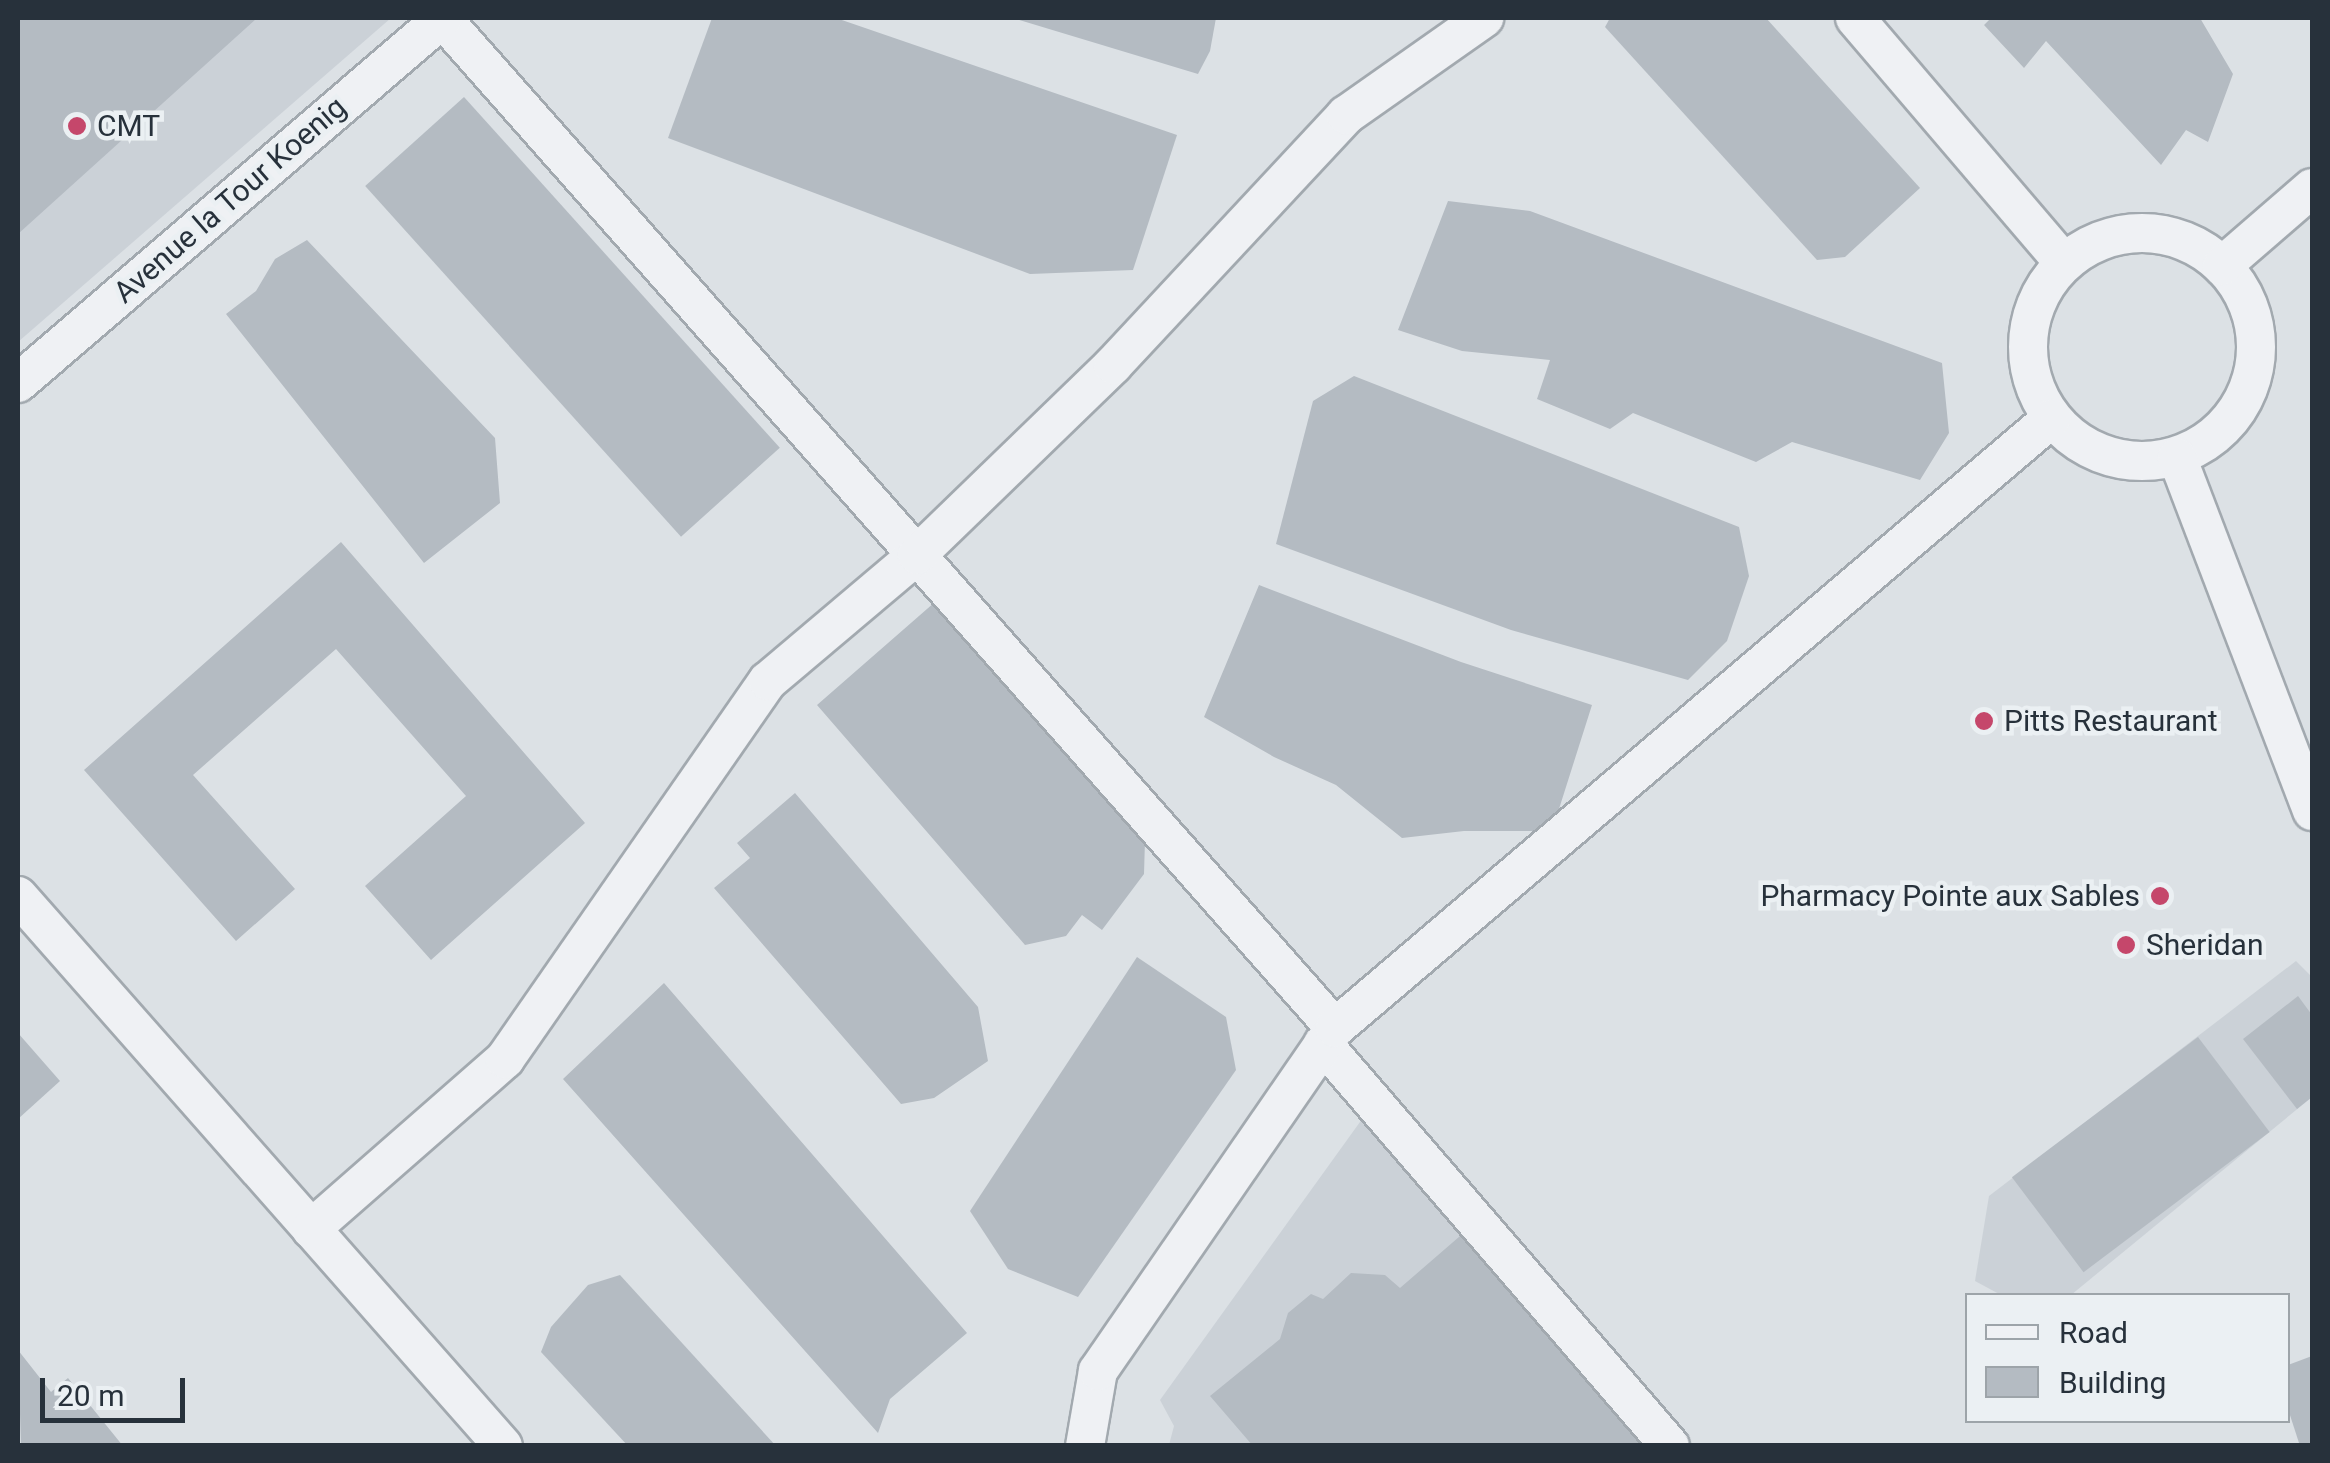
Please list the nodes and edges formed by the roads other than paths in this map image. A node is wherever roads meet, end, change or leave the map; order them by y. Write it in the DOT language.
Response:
graph roads {
  1 [pos="443,18"];
  2 [pos="1484,18"];
  3 [pos="1855,18"];
  4 [pos="2312,188"];
  5 [pos="2064,263"];
  6 [pos="2222,266"];
  7 [pos="18,383"];
  8 [pos="2052,418"];
  9 [pos="2176,457"];
  10 [pos="917,555"];
  11 [pos="2312,811"];
  12 [pos="18,896"];
  13 [pos="1329,1036"];
  14 [pos="312,1229"];
  15 [pos="503,1446"];
  16 [pos="1085,1446"];
  17 [pos="1670,1446"];
  1 -- 7 [label="street, Avenue la Tour Koenig"];
  1 -- 10 [label="street"];
  2 -- 10 [label="street"];
  3 -- 5 [label="street"];
  4 -- 6 [label="street"];
  5 -- 6 [label="street"];
  5 -- 8 [label="street"];
  6 -- 9 [label="street"];
  8 -- 9 [label="street"];
  8 -- 13 [label="street"];
  9 -- 11 [label="street"];
  10 -- 13 [label="street"];
  10 -- 14 [label="street"];
  12 -- 14 [label="street"];
  13 -- 16 [label="street"];
  13 -- 17 [label="street"];
  14 -- 15 [label="street"];
}
